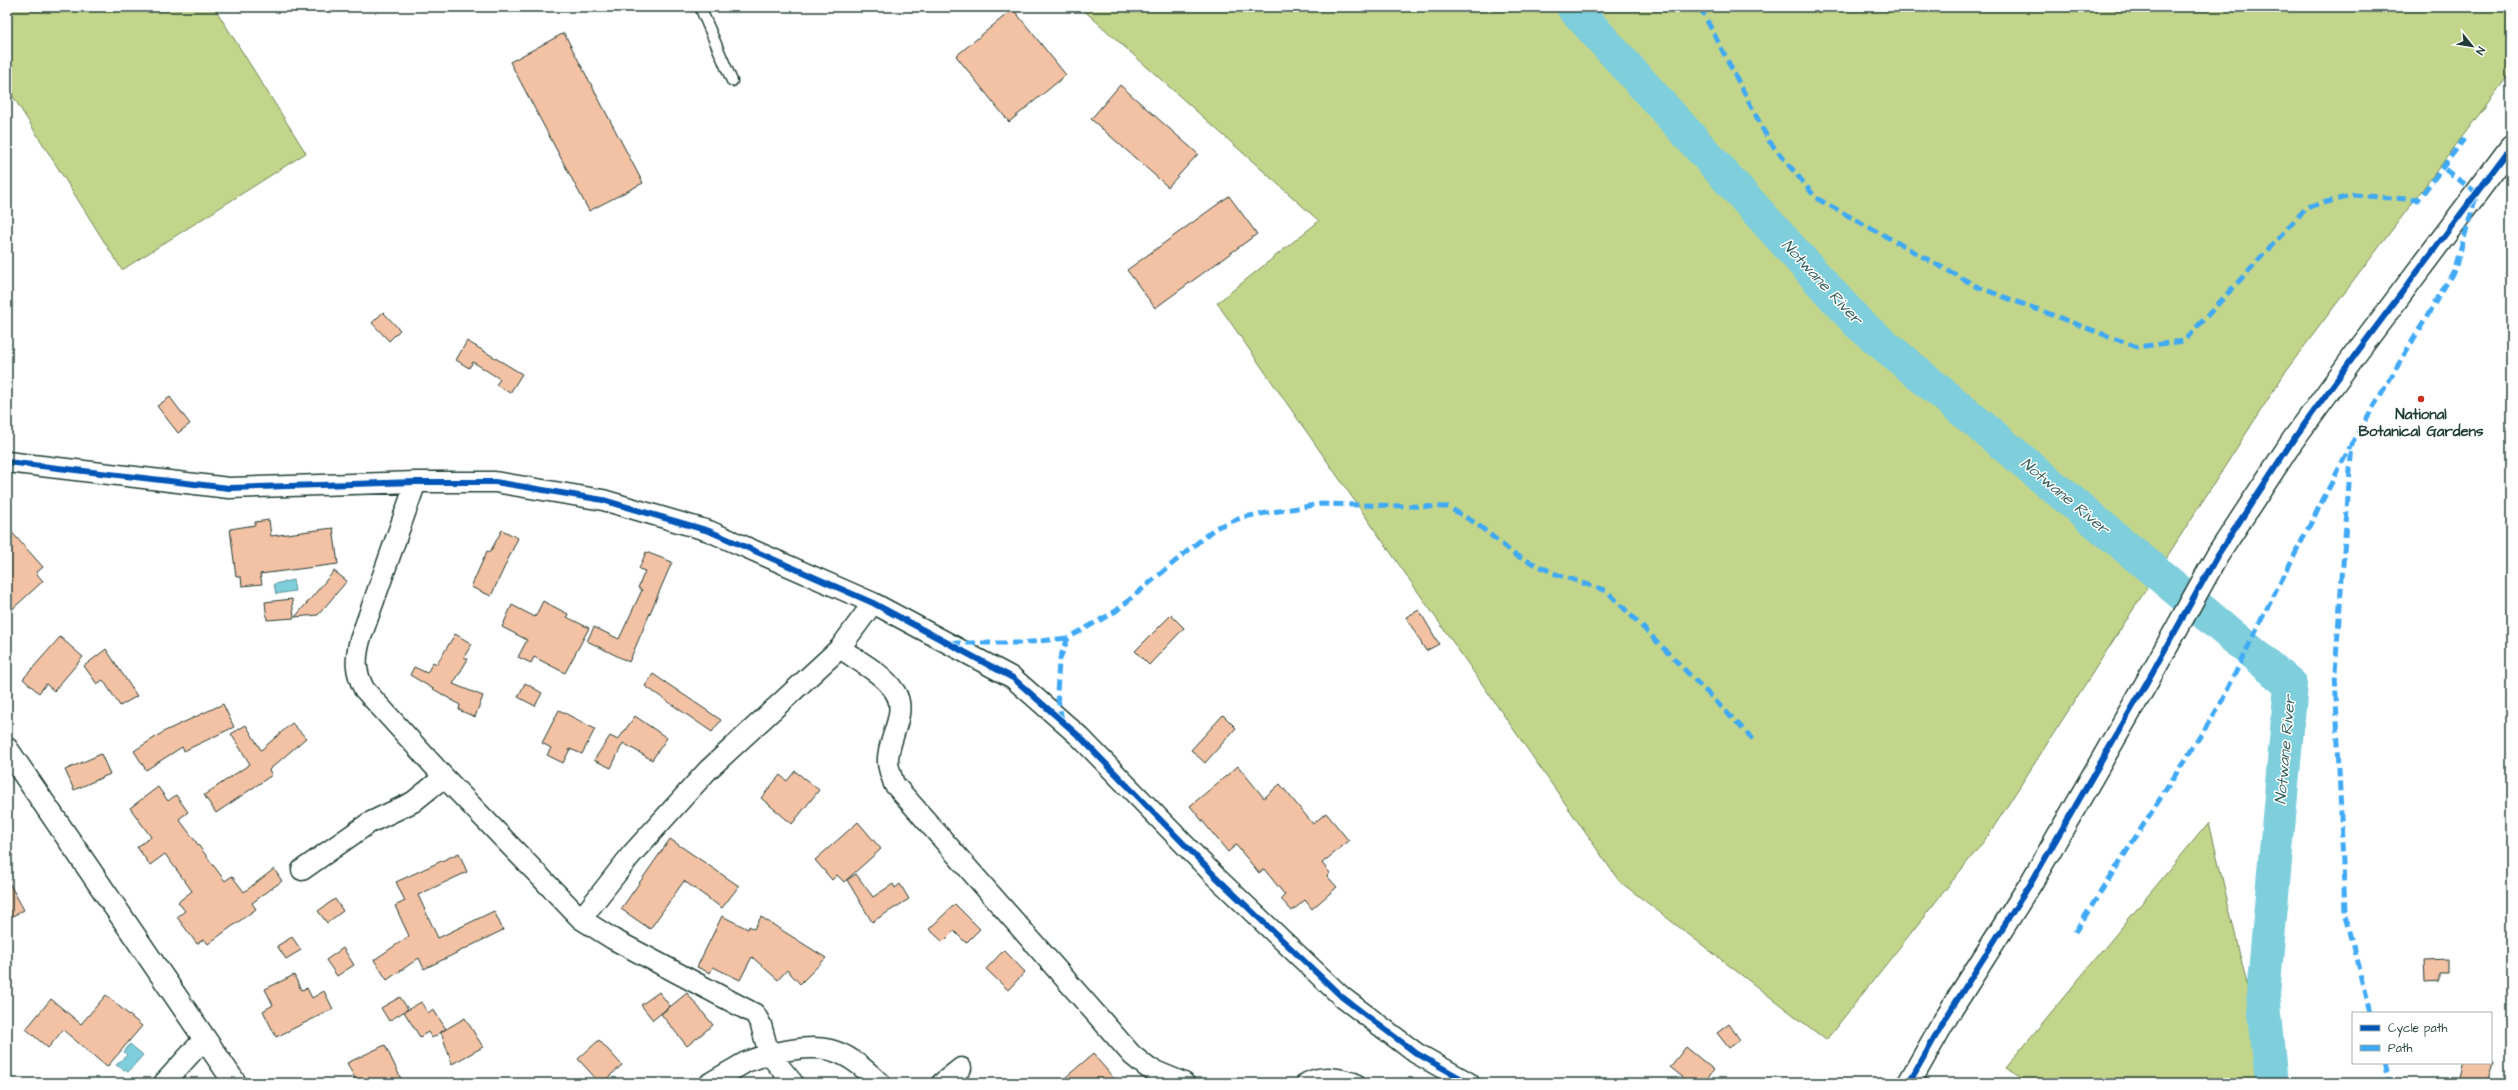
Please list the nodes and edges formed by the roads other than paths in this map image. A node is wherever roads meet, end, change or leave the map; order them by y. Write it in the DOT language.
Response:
graph roads {
  1 [pos="700,7"];
  2 [pos="732,82"];
  3 [pos="2511,147"];
  4 [pos="7,462"];
  5 [pos="416,482"];
  6 [pos="873,603"];
  7 [pos="840,648"];
  8 [pos="7,749"];
  9 [pos="444,777"];
  10 [pos="302,870"];
  11 [pos="581,919"];
  12 [pos="205,1038"];
  13 [pos="768,1054"];
  14 [pos="961,1068"];
  15 [pos="164,1083"];
  16 [pos="234,1083"];
  17 [pos="710,1083"];
  18 [pos="794,1083"];
  19 [pos="880,1083"];
  20 [pos="942,1083"];
  21 [pos="1184,1083"];
  22 [pos="1307,1083"];
  23 [pos="1354,1083"];
  24 [pos="1469,1083"];
  25 [pos="1909,1083"];
  1 -- 2 [label="lane"];
  3 -- 25 [label="street"];
  4 -- 5 [label="street"];
  5 -- 6 [label="street"];
  5 -- 9 [label="street"];
  6 -- 7 [label="street"];
  6 -- 24 [label="street"];
  7 -- 11 [label="street"];
  7 -- 21 [label="street"];
  8 -- 12 [label="street"];
  9 -- 10 [label="street"];
  9 -- 11 [label="street"];
  11 -- 13 [label="street"];
  12 -- 15 [label="street"];
  12 -- 16 [label="street"];
  13 -- 17 [label="street"];
  13 -- 18 [label="street"];
  13 -- 19 [label="street"];
  14 -- 20 [label="street"];
  22 -- 23 [label="street"];
}
